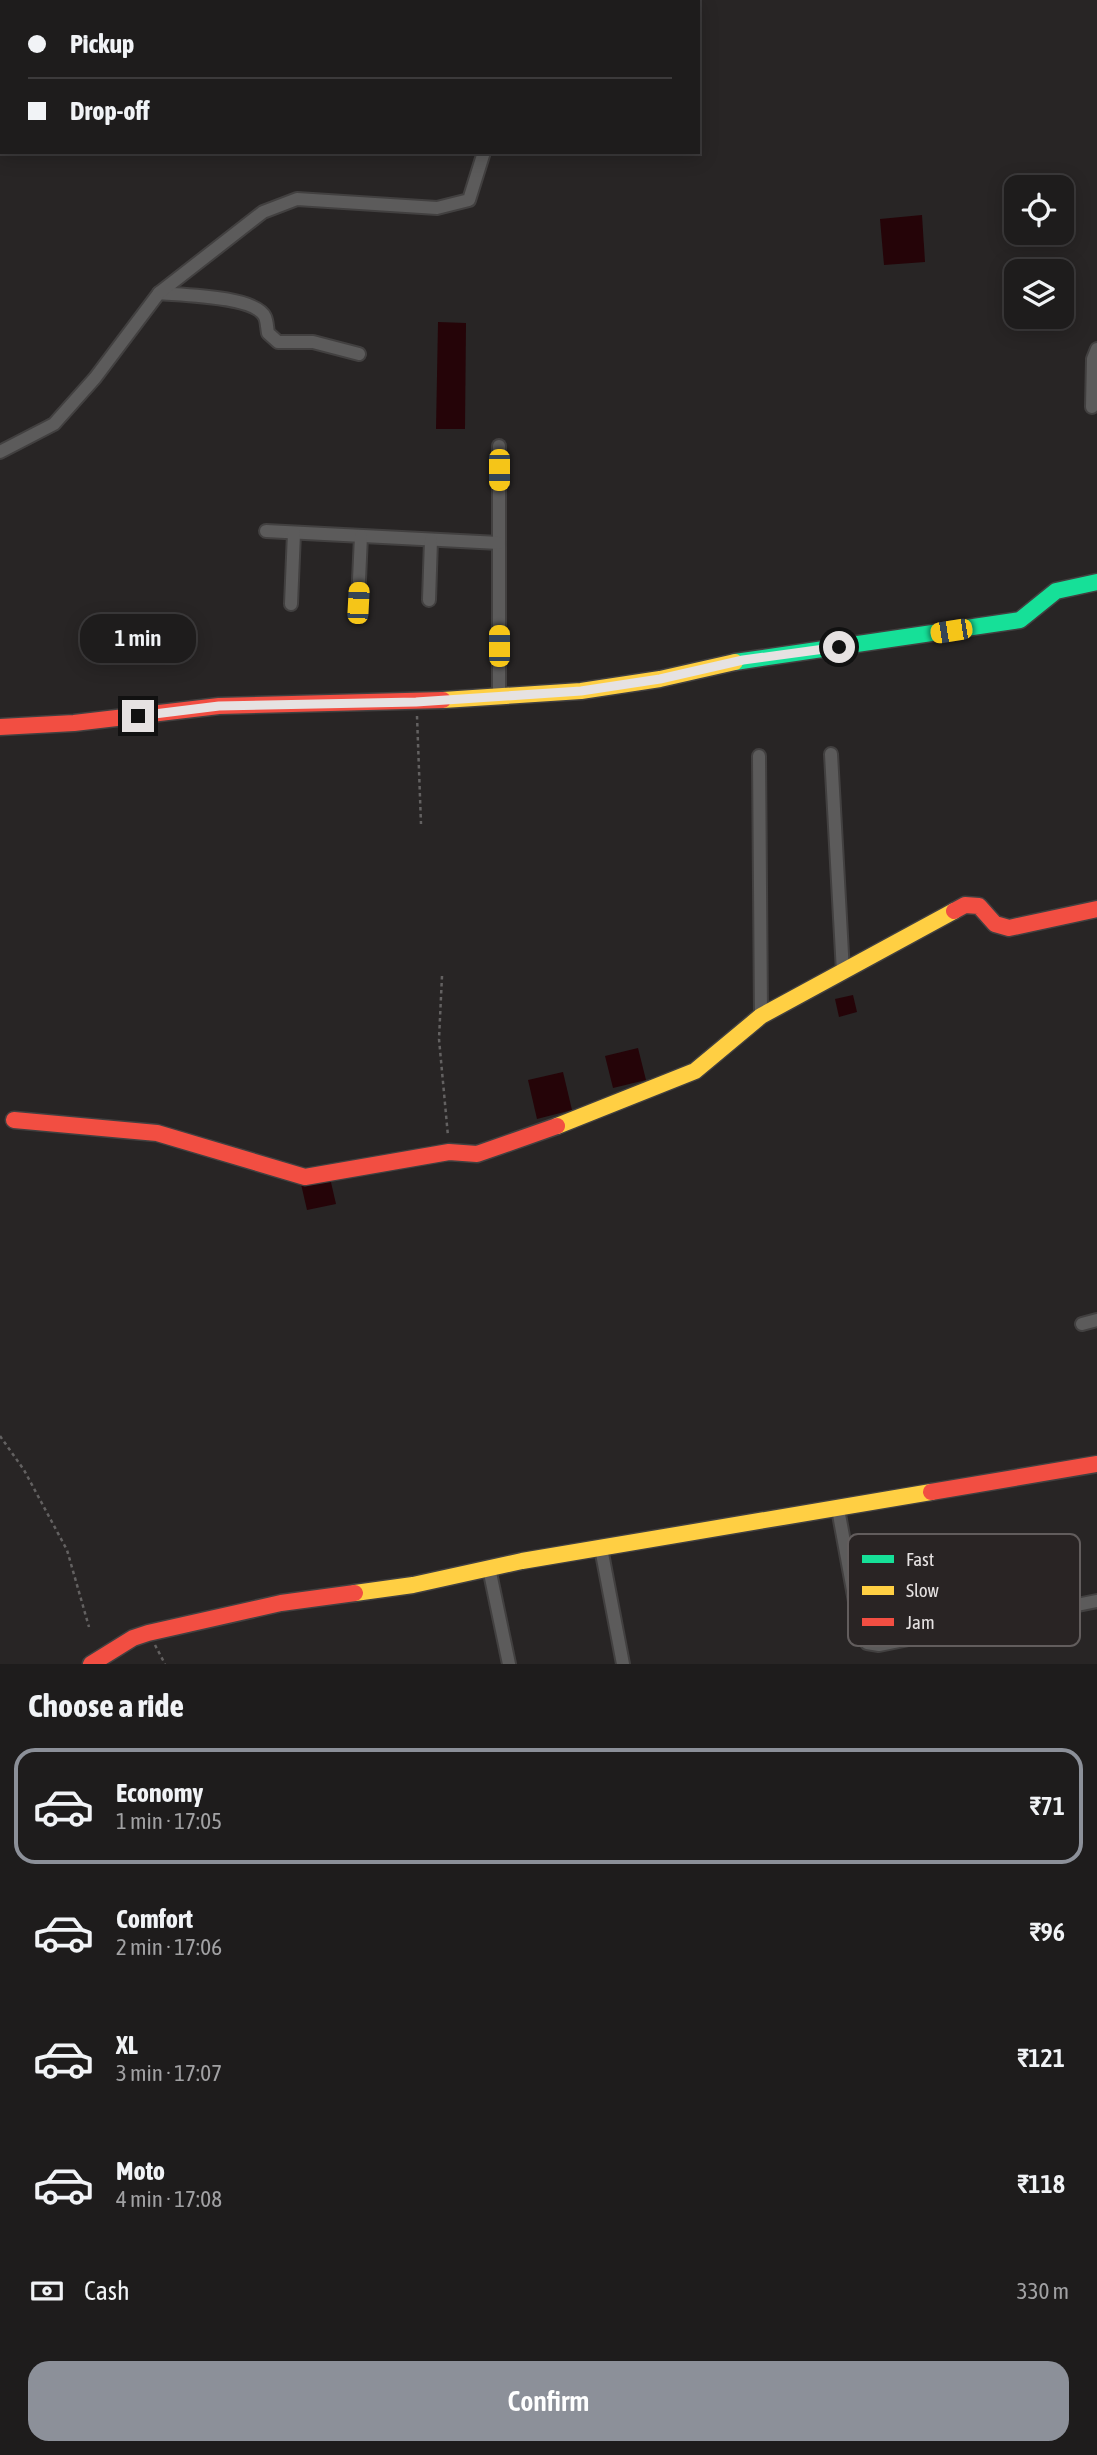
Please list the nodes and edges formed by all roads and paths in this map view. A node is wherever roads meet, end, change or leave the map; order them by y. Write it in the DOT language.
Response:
graph roads {
  1 [pos="483,154"];
  2 [pos="159,293"];
  3 [pos="1097,349"];
  4 [pos="359,354"];
  5 [pos="1092,407"];
  6 [pos="499,446"];
  7 [pos="0,452"];
  8 [pos="267,531"];
  9 [pos="294,533"];
  10 [pos="361,536"];
  11 [pos="431,540"];
  12 [pos="499,543"];
  13 [pos="1097,582"];
  14 [pos="429,600"];
  15 [pos="358,603"];
  16 [pos="291,604"];
  17 [pos="499,697"];
  18 [pos="416,702"];
  19 [pos="0,727"];
  20 [pos="831,754"];
  21 [pos="760,757"];
  22 [pos="421,824"];
  23 [pos="1097,909"];
  24 [pos="843,972"];
  25 [pos="442,976"];
  26 [pos="761,1016"];
  27 [pos="13,1120"];
  28 [pos="449,1152"];
  29 [pos="1097,1320"];
  30 [pos="1082,1324"];
  31 [pos="0,1436"];
  32 [pos="1097,1464"];
  33 [pos="838,1509"];
  34 [pos="601,1548"];
  35 [pos="848,1563"];
  36 [pos="489,1568"];
  37 [pos="89,1627"];
  38 [pos="148,1633"];
  39 [pos="91,1664"];
  40 [pos="165,1664"];
  41 [pos="509,1664"];
  42 [pos="623,1664"];
  1 -- 2 [label="street"];
  2 -- 4 [label="street"];
  2 -- 7 [label="street"];
  3 -- 5 [label="street"];
  6 -- 12 [label="street"];
  8 -- 9 [label="street"];
  9 -- 10 [label="street"];
  9 -- 16 [label="street"];
  10 -- 11 [label="street"];
  10 -- 15 [label="street"];
  11 -- 12 [label="street"];
  11 -- 14 [label="street"];
  12 -- 17 [label="street"];
  13 -- 17 [label="street"];
  17 -- 18 [label="street"];
  18 -- 19 [label="street"];
  18 -- 22 [label="path"];
  20 -- 24 [label="street"];
  21 -- 26 [label="street"];
  23 -- 24 [label="street"];
  24 -- 26 [label="street"];
  25 -- 28 [label="path"];
  26 -- 28 [label="street"];
  27 -- 28 [label="street"];
  29 -- 30 [label="street"];
  31 -- 37 [label="path"];
  32 -- 33 [label="street"];
  33 -- 34 [label="street"];
  33 -- 35 [label="street"];
  34 -- 36 [label="street"];
  34 -- 42 [label="street"];
  36 -- 38 [label="street"];
  36 -- 41 [label="street"];
  38 -- 39 [label="street"];
  38 -- 40 [label="path"];
}
